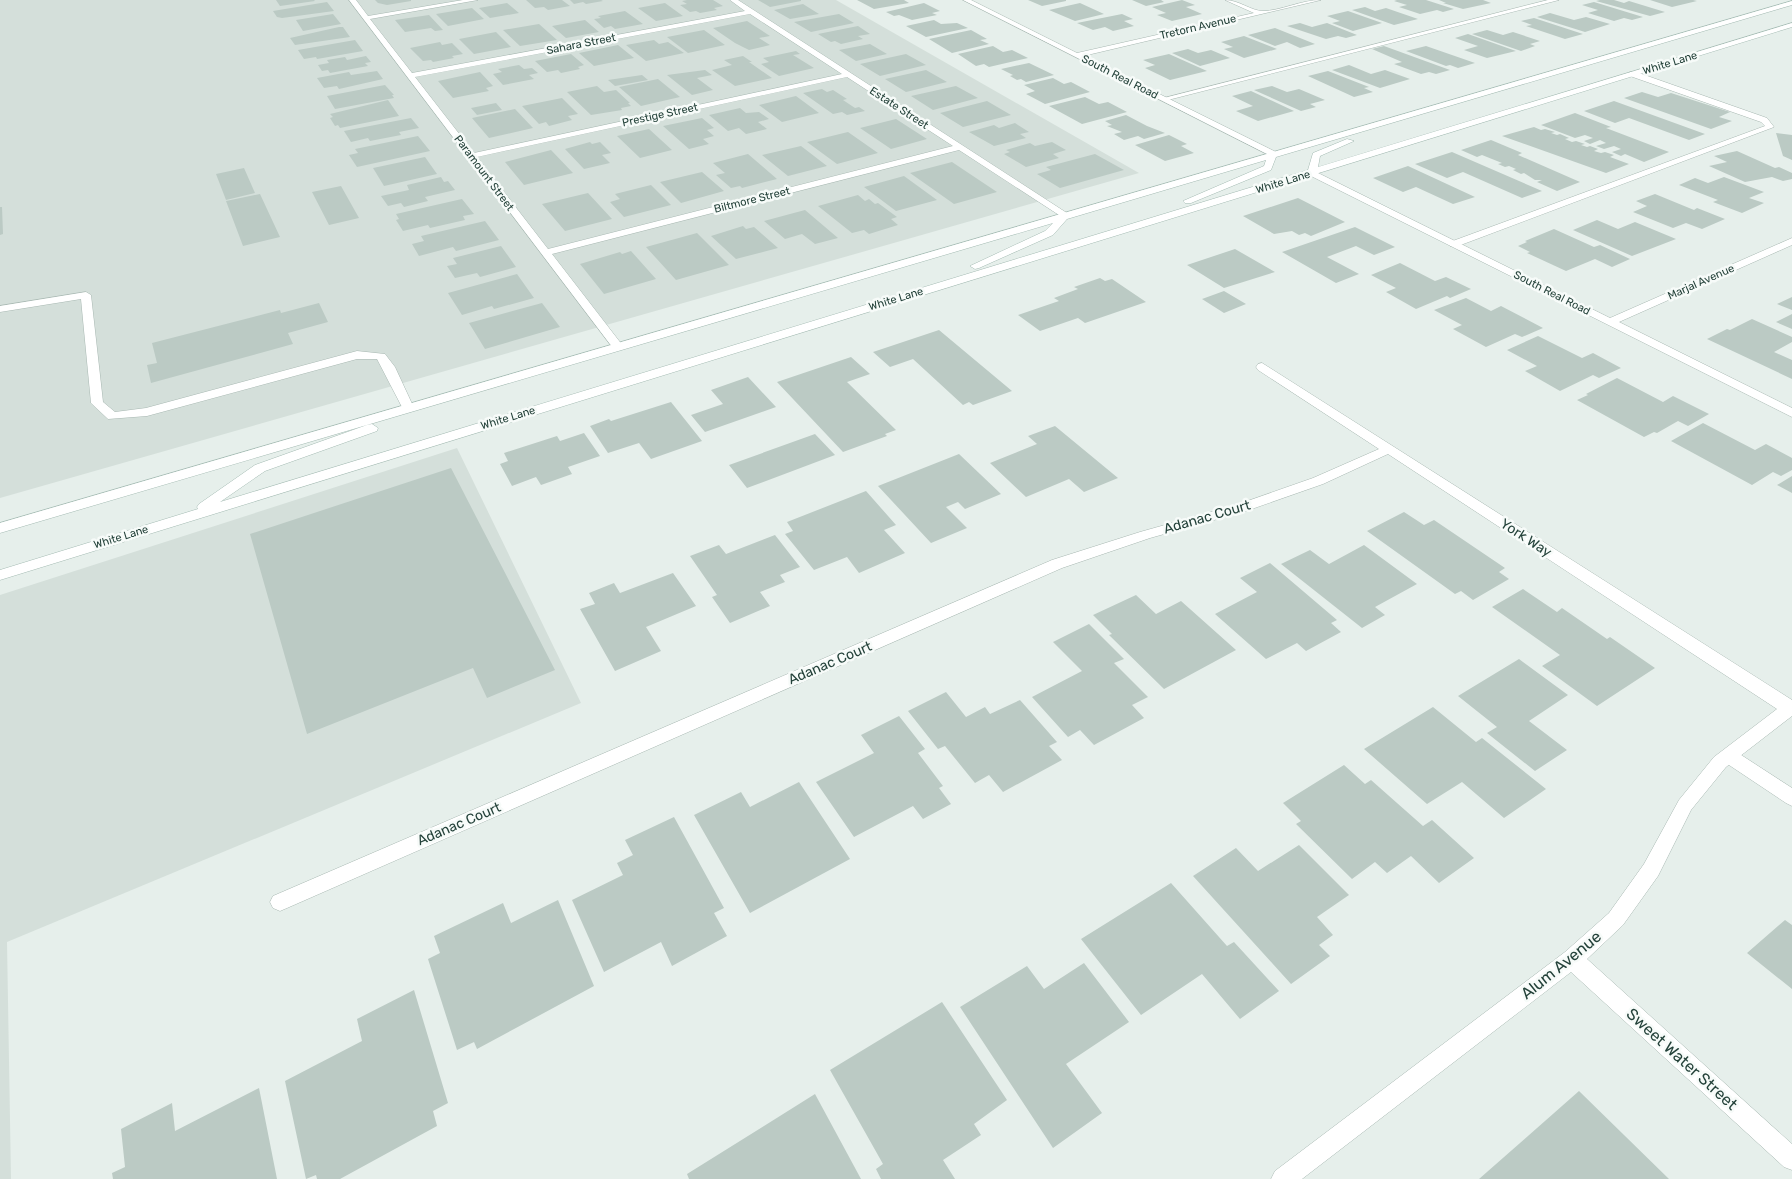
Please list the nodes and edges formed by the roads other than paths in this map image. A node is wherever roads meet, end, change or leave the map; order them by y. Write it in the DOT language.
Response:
graph roads {
  1 [pos="352,0"];
  2 [pos="475,0"];
  3 [pos="733,0"];
  4 [pos="966,0"];
  5 [pos="1228,0"];
  6 [pos="1318,0"];
  7 [pos="1556,0"];
  8 [pos="1792,3"];
  9 [pos="752,12"];
  10 [pos="1261,13"];
  11 [pos="366,18"];
  12 [pos="1792,25"];
  13 [pos="1077,55"];
  14 [pos="848,74"];
  15 [pos="1633,74"];
  16 [pos="410,76"];
  17 [pos="1164,99"];
  18 [pos="1420,112"];
  19 [pos="960,147"];
  20 [pos="1273,154"];
  21 [pos="471,156"];
  22 [pos="1312,173"];
  23 [pos="1065,215"];
  24 [pos="1118,231"];
  25 [pos="1792,241"];
  26 [pos="1454,244"];
  27 [pos="545,254"];
  28 [pos="916,293"];
  29 [pos="0,309"];
  30 [pos="1610,322"];
  31 [pos="617,346"];
  32 [pos="1262,367"];
  33 [pos="514,376"];
  34 [pos="408,408"];
  35 [pos="1792,413"];
  36 [pos="1389,449"];
  37 [pos="192,515"];
  38 [pos="0,528"];
  39 [pos="0,575"];
  40 [pos="1791,708"];
  41 [pos="1728,756"];
  42 [pos="1792,798"];
  43 [pos="280,902"];
  44 [pos="1572,959"];
  45 [pos="1792,1159"];
  46 [pos="1283,1179"];
  1 -- 11 [label="street, Paramount Street"];
  2 -- 11 [label="street"];
  3 -- 9 [label="street, Estate Street"];
  4 -- 13 [label="street, South Real Road"];
  5 -- 10 [label="street"];
  6 -- 10 [label="street, Tretorn Avenue"];
  7 -- 17 [label="street"];
  8 -- 18 [label="street, White Lane"];
  9 -- 14 [label="street, Estate Street"];
  9 -- 16 [label="street, Sahara Street"];
  10 -- 13 [label="street, Tretorn Avenue"];
  11 -- 16 [label="street, Paramount Street"];
  12 -- 15 [label="street, White Lane"];
  13 -- 17 [label="street, South Real Road"];
  14 -- 19 [label="street, Estate Street"];
  14 -- 21 [label="street, Prestige Street"];
  15 -- 22 [label="street, White Lane"];
  15 -- 26 [label="street"];
  16 -- 21 [label="street, Paramount Street"];
  17 -- 20 [label="street, South Real Road"];
  18 -- 20 [label="street, White Lane"];
  18 -- 22 [label="street"];
  19 -- 23 [label="street, Estate Street"];
  19 -- 27 [label="street, Biltmore Street"];
  20 -- 23 [label="street, White Lane"];
  20 -- 24 [label="street"];
  21 -- 27 [label="street, Paramount Street"];
  22 -- 24 [label="street, White Lane"];
  22 -- 26 [label="street, South Real Road"];
  23 -- 28 [label="street"];
  23 -- 31 [label="street, White Lane"];
  24 -- 28 [label="street, White Lane"];
  25 -- 30 [label="street, Marjal Avenue"];
  26 -- 30 [label="street, South Real Road"];
  27 -- 31 [label="street, Paramount Street"];
  28 -- 37 [label="street, White Lane"];
  29 -- 34 [label="street"];
  30 -- 35 [label="street, South Real Road"];
  31 -- 33 [label="street, White Lane"];
  32 -- 36 [label="street, York Way"];
  33 -- 34 [label="street, White Lane"];
  33 -- 37 [label="street"];
  34 -- 38 [label="street, White Lane"];
  36 -- 40 [label="street, York Way"];
  36 -- 43 [label="street, Adanac Court"];
  37 -- 39 [label="street, White Lane"];
  40 -- 41 [label="street, Alum Avenue"];
  41 -- 42 [label="street"];
  41 -- 44 [label="street, Alum Avenue"];
  44 -- 45 [label="street, Sweet Water Street"];
  44 -- 46 [label="street, Alum Avenue"];
}
